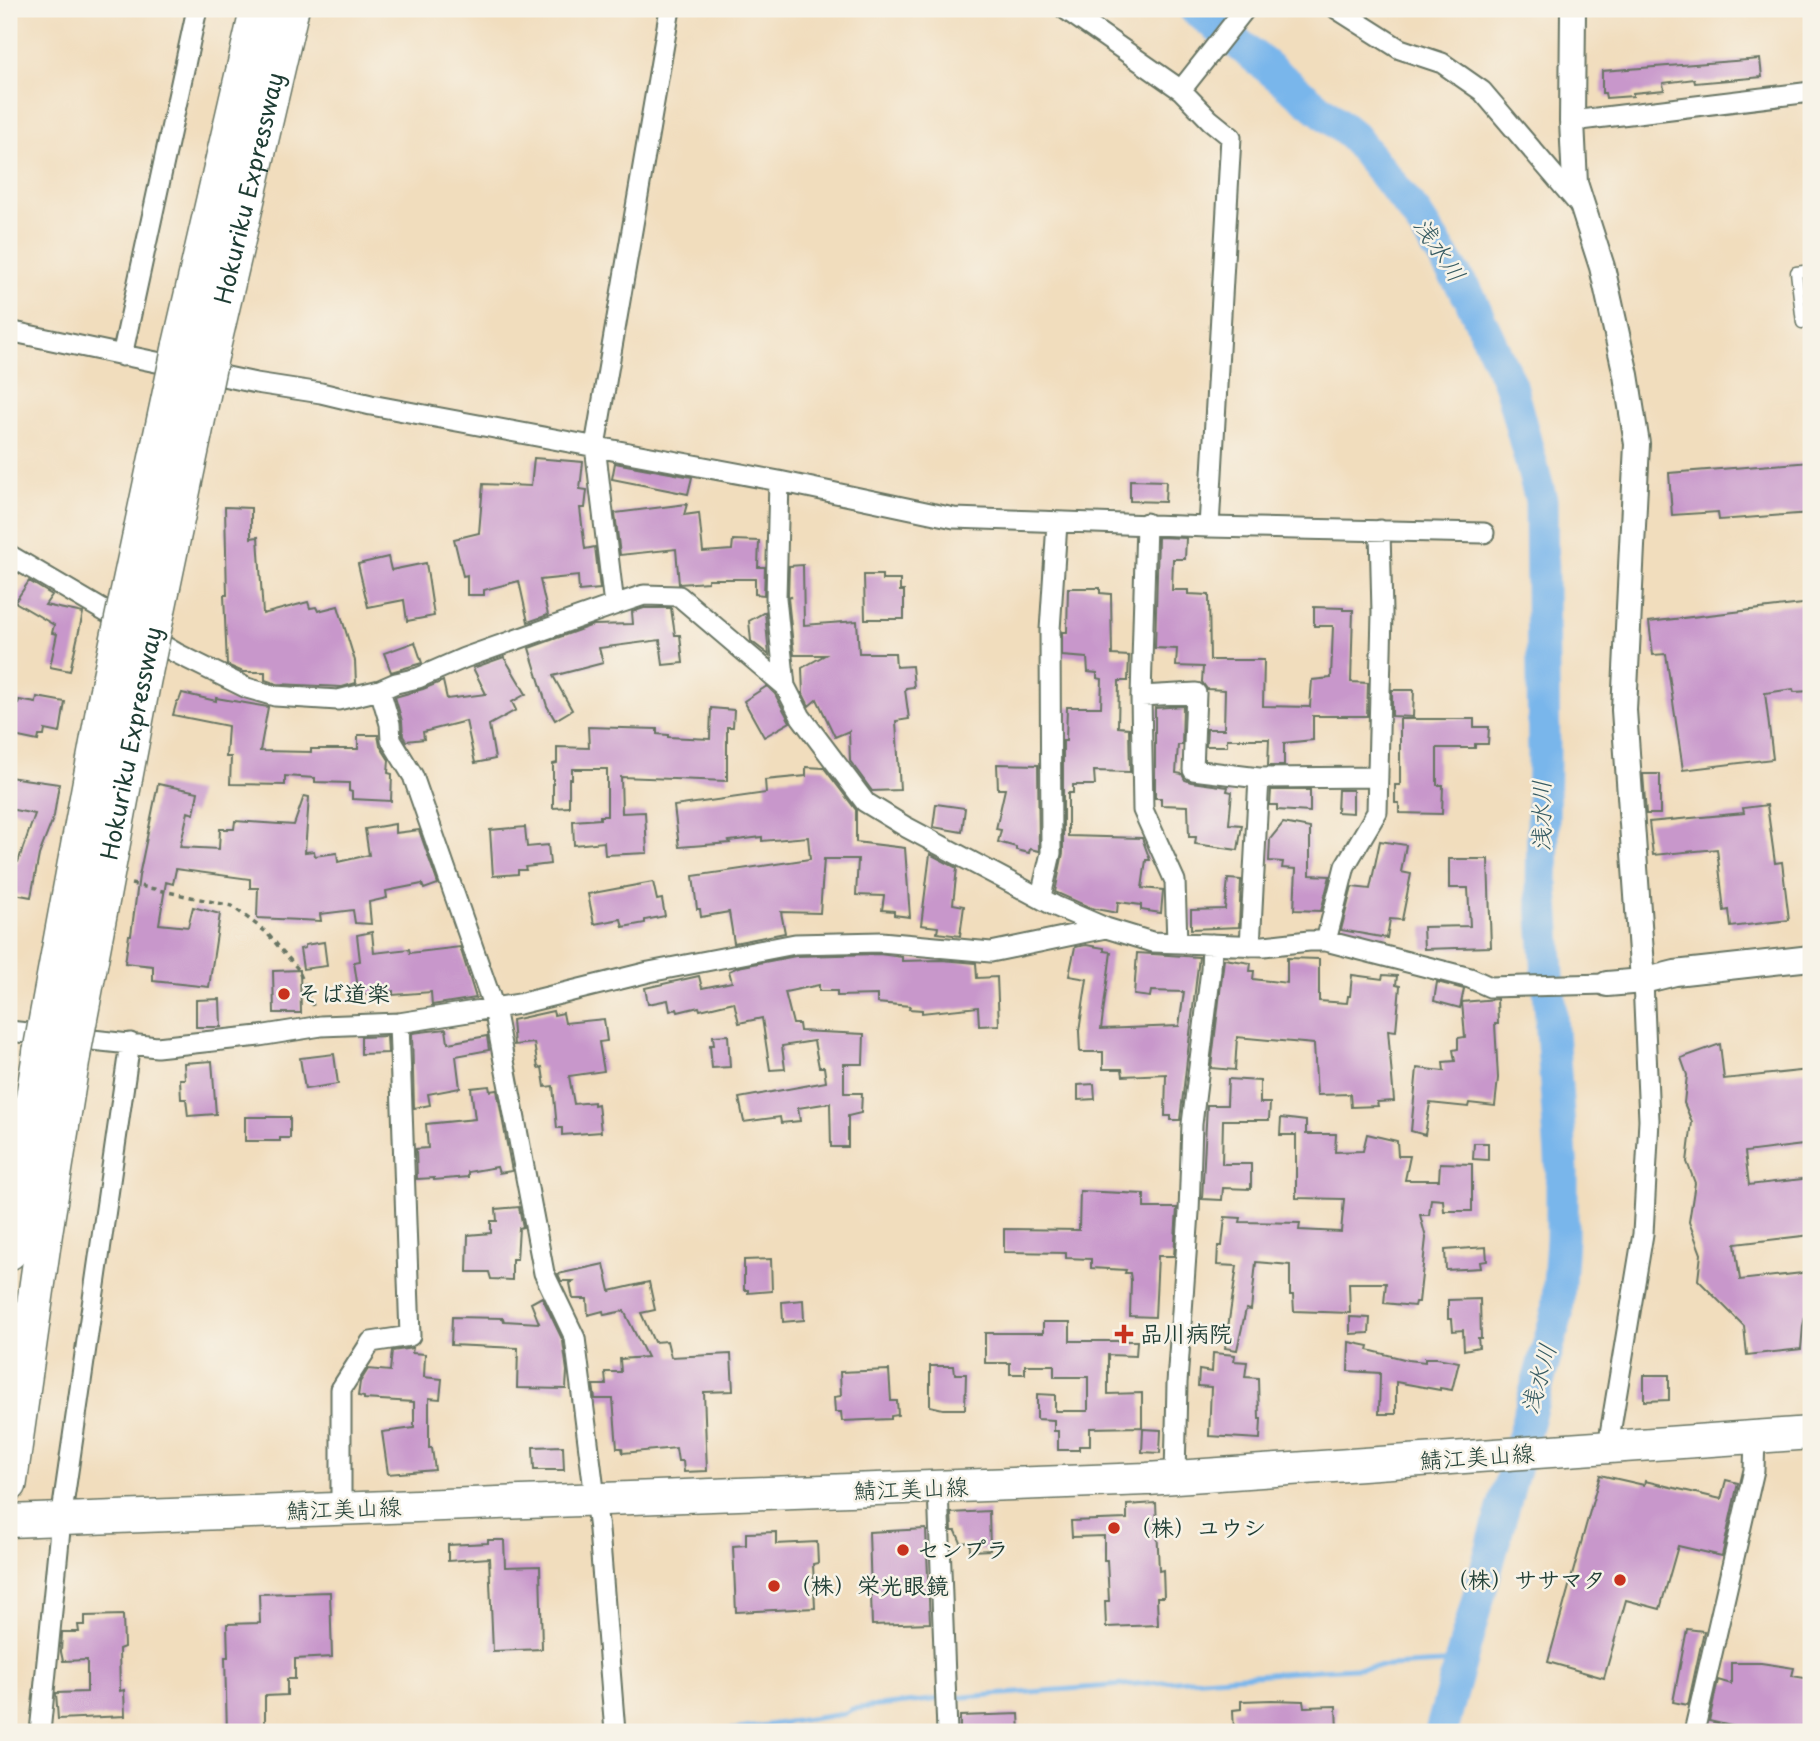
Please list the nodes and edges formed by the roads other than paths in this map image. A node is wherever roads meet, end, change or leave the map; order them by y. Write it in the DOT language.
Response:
graph roads {
  1 [pos="197,9"];
  2 [pos="258,9"];
  3 [pos="291,9"];
  4 [pos="670,9"];
  5 [pos="1065,9"];
  6 [pos="1245,9"];
  7 [pos="1337,9"];
  8 [pos="1573,9"];
  9 [pos="1185,83"];
  10 [pos="1811,92"];
  11 [pos="1572,121"];
  12 [pos="1584,211"];
  13 [pos="1811,270"];
  14 [pos="1802,323"];
  15 [pos="9,331"];
  16 [pos="195,351"];
  17 [pos="122,355"];
  18 [pos="595,446"];
  19 [pos="779,481"];
  20 [pos="1056,523"];
  21 [pos="1146,523"];
  22 [pos="1209,527"];
  23 [pos="1380,530"];
  24 [pos="1484,533"];
  25 [pos="9,555"];
  26 [pos="614,605"];
  27 [pos="785,686"];
  28 [pos="380,691"];
  29 [pos="1141,695"];
  30 [pos="1378,777"];
  31 [pos="1259,778"];
  32 [pos="1041,897"];
  33 [pos="1105,928"];
  34 [pos="1326,941"];
  35 [pos="1177,943"];
  36 [pos="1212,944"];
  37 [pos="1250,946"];
  38 [pos="1811,958"];
  39 [pos="1643,981"];
  40 [pos="1607,984"];
  41 [pos="494,1008"];
  42 [pos="400,1023"];
  43 [pos="9,1031"];
  44 [pos="130,1043"];
  45 [pos="57,1052"];
  46 [pos="10,1240"];
  47 [pos="1811,1433"];
  48 [pos="1755,1436"];
  49 [pos="1601,1447"];
  50 [pos="1175,1477"];
  51 [pos="9,1484"];
  52 [pos="938,1488"];
  53 [pos="593,1500"];
  54 [pos="341,1510"];
  55 [pos="61,1520"];
  56 [pos="9,1521"];
  57 [pos="40,1732"];
  58 [pos="615,1732"];
  59 [pos="947,1732"];
  60 [pos="1694,1732"];
  1 -- 17 [label="street"];
  2 -- 16 [label="highway, Hokuriku Expressway"];
  3 -- 16 [label="highway, Hokuriku Expressway"];
  4 -- 18 [label="street"];
  5 -- 9 [label="street"];
  6 -- 9 [label="street"];
  7 -- 12 [label="street"];
  8 -- 11 [label="street"];
  9 -- 22 [label="street"];
  10 -- 11 [label="street"];
  11 -- 12 [label="street"];
  12 -- 39 [label="street"];
  13 -- 14 [label="lane"];
  15 -- 17 [label="street"];
  16 -- 45 [label="highway, Hokuriku Expressway, bridge"];
  17 -- 18 [label="street"];
  18 -- 19 [label="street"];
  18 -- 26 [label="street"];
  19 -- 20 [label="street"];
  19 -- 27 [label="street"];
  20 -- 21 [label="street"];
  20 -- 32 [label="street"];
  21 -- 22 [label="street"];
  21 -- 29 [label="street"];
  22 -- 23 [label="street"];
  23 -- 24 [label="street"];
  23 -- 30 [label="street"];
  25 -- 28 [label="street"];
  26 -- 27 [label="street"];
  26 -- 28 [label="street"];
  27 -- 32 [label="street"];
  28 -- 41 [label="street"];
  29 -- 31 [label="street"];
  29 -- 35 [label="street"];
  30 -- 31 [label="street"];
  30 -- 34 [label="street"];
  31 -- 37 [label="street"];
  32 -- 33 [label="street"];
  33 -- 35 [label="street"];
  33 -- 41 [label="street"];
  34 -- 37 [label="street"];
  34 -- 40 [label="street"];
  35 -- 36 [label="street"];
  36 -- 37 [label="street"];
  36 -- 50 [label="street"];
  38 -- 39 [label="street"];
  39 -- 40 [label="street"];
  39 -- 49 [label="street"];
  41 -- 42 [label="street"];
  41 -- 53 [label="street"];
  42 -- 44 [label="street"];
  42 -- 54 [label="street"];
  43 -- 44 [label="street"];
  44 -- 55 [label="street"];
  45 -- 46 [label="highway, Hokuriku Expressway"];
  45 -- 51 [label="highway, Hokuriku Expressway"];
  47 -- 48 [label="main road, 鯖江美山線"];
  48 -- 49 [label="main road, 鯖江美山線"];
  48 -- 60 [label="street"];
  49 -- 50 [label="main road, 鯖江美山線"];
  50 -- 52 [label="main road, 鯖江美山線"];
  52 -- 53 [label="main road, 鯖江美山線"];
  52 -- 59 [label="street"];
  53 -- 54 [label="main road, 鯖江美山線"];
  53 -- 58 [label="street"];
  54 -- 55 [label="main road, 鯖江美山線"];
  55 -- 56 [label="main road, 鯖江美山線"];
  55 -- 57 [label="street"];
}
